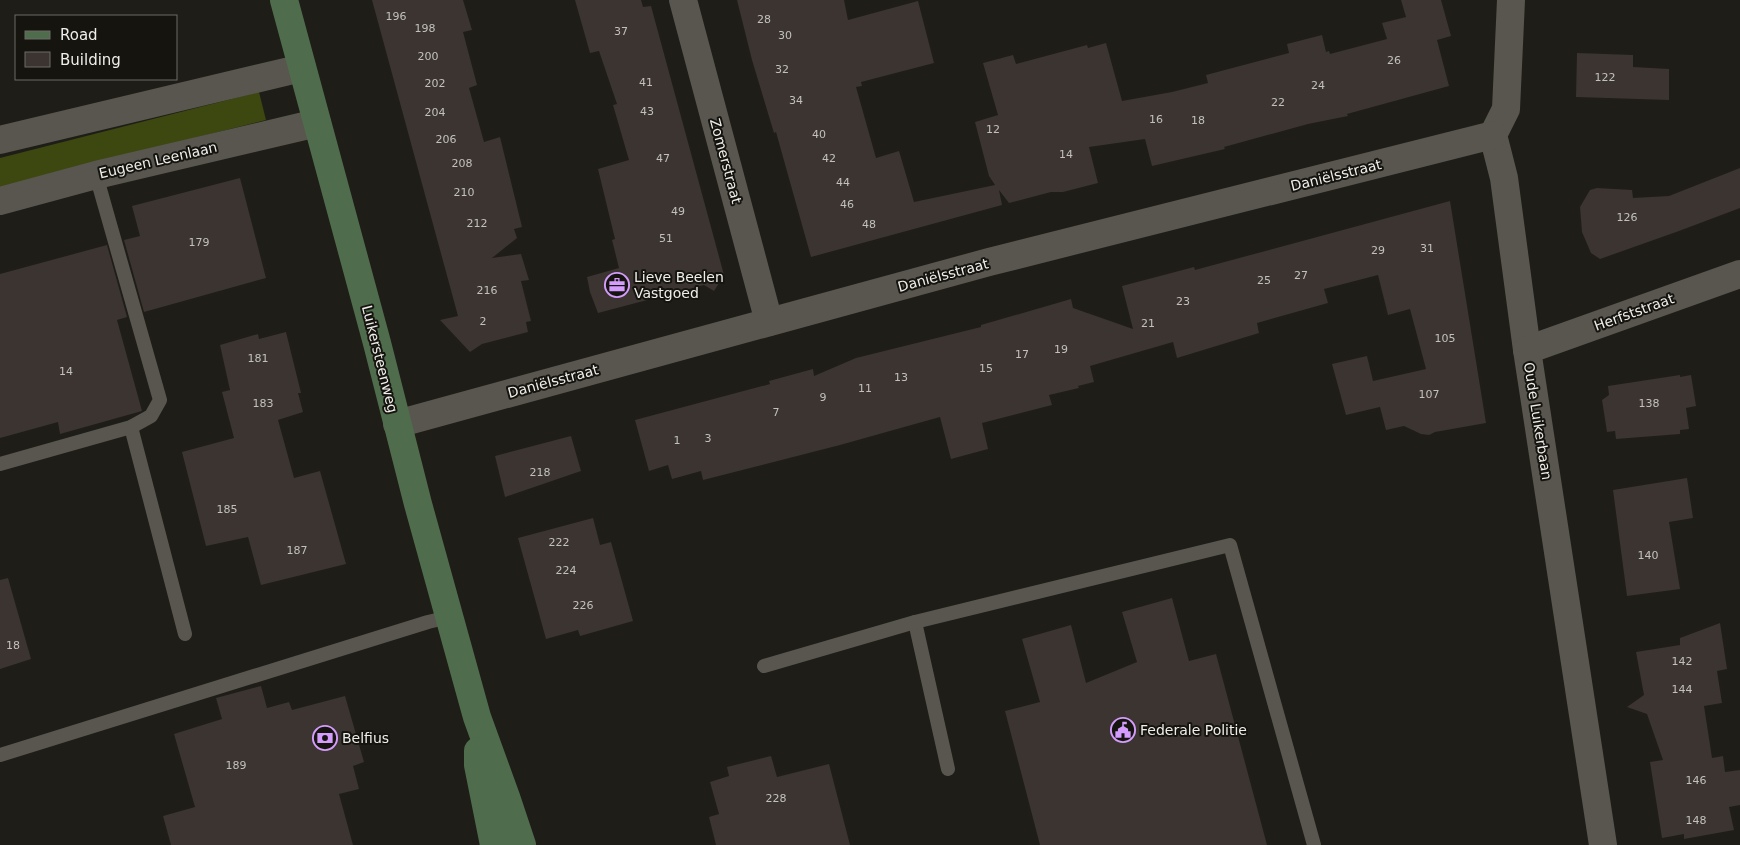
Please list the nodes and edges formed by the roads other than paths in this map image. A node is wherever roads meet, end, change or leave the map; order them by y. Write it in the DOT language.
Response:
graph roads {
  1 [pos="284,0"];
  2 [pos="683,0"];
  3 [pos="1511,0"];
  4 [pos="302,68"];
  5 [pos="317,123"];
  6 [pos="1493,135"];
  7 [pos="0,140"];
  8 [pos="96,175"];
  9 [pos="0,201"];
  10 [pos="1740,274"];
  11 [pos="769,322"];
  12 [pos="1527,350"];
  13 [pos="397,424"];
  14 [pos="131,427"];
  15 [pos="0,464"];
  16 [pos="449,617"];
  17 [pos="915,622"];
  18 [pos="185,634"];
  19 [pos="764,666"];
  20 [pos="477,717"];
  21 [pos="0,755"];
  22 [pos="948,769"];
  23 [pos="494,845"];
  24 [pos="522,845"];
  25 [pos="1314,845"];
  26 [pos="1603,845"];
  1 -- 4 [label="main road, Luikersteenweg"];
  2 -- 11 [label="street, Zomerstraat"];
  3 -- 6 [label="street"];
  4 -- 5 [label="main road, Luikersteenweg"];
  4 -- 7 [label="street"];
  5 -- 8 [label="street, Eugeen Leenlaan"];
  5 -- 13 [label="main road, Luikersteenweg"];
  6 -- 11 [label="street, Daniëlsstraat"];
  6 -- 12 [label="street, Oude Luikerbaan"];
  8 -- 9 [label="street, Eugeen Leenlaan"];
  8 -- 14 [label="lane"];
  10 -- 12 [label="street, Herfststraat"];
  11 -- 13 [label="street, Daniëlsstraat"];
  12 -- 26 [label="street, Oude Luikerbaan"];
  13 -- 16 [label="main road, Luikersteenweg"];
  14 -- 15 [label="lane"];
  14 -- 18 [label="lane"];
  16 -- 20 [label="main road, Luikersteenweg"];
  16 -- 21 [label="lane"];
  17 -- 19 [label="lane"];
  17 -- 22 [label="lane"];
  17 -- 25 [label="lane"];
  20 -- 23 [label="main road, Luikersteenweg"];
  20 -- 24 [label="main road, Luikersteenweg"];
}
